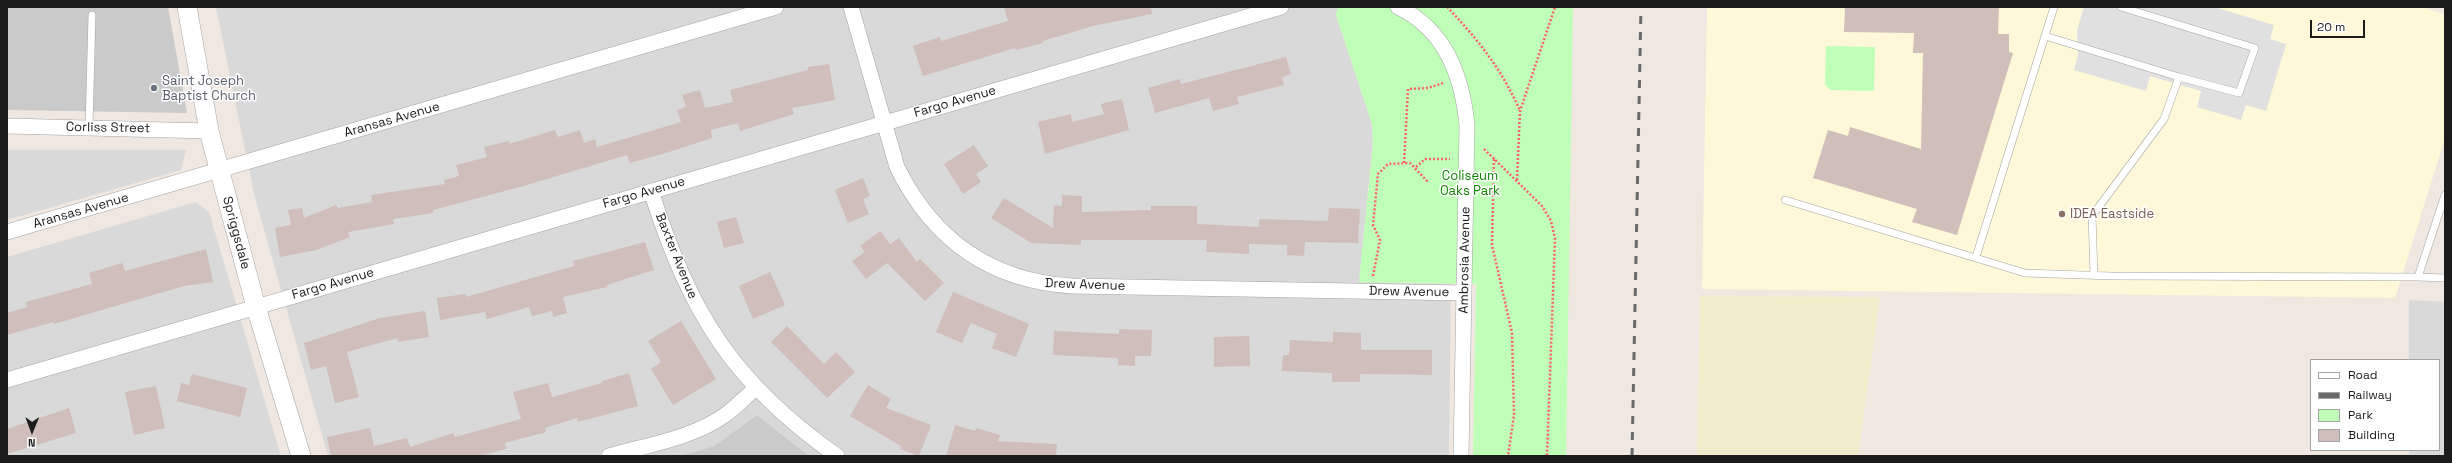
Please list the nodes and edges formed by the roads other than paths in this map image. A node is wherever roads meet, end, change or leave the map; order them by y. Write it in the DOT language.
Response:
graph roads {
  1 [pos="187,7"];
  2 [pos="776,7"];
  3 [pos="851,7"];
  4 [pos="1281,7"];
  5 [pos="2054,7"];
  6 [pos="2121,7"];
  7 [pos="1402,9"];
  8 [pos="92,15"];
  9 [pos="2045,36"];
  10 [pos="2179,77"];
  11 [pos="884,123"];
  12 [pos="7,126"];
  13 [pos="89,128"];
  14 [pos="209,131"];
  15 [pos="219,170"];
  16 [pos="651,191"];
  17 [pos="2445,194"];
  18 [pos="1785,200"];
  19 [pos="7,232"];
  20 [pos="1976,257"];
  21 [pos="2094,275"];
  22 [pos="2418,277"];
  23 [pos="2445,278"];
  24 [pos="1464,293"];
  25 [pos="256,307"];
  26 [pos="7,380"];
  27 [pos="755,389"];
  28 [pos="301,456"];
  29 [pos="609,456"];
  30 [pos="837,456"];
  31 [pos="1461,456"];
  1 -- 14 [label="street, Spriggsdale"];
  2 -- 15 [label="street, Aransas Avenue"];
  3 -- 11 [label="street, Drew Avenue"];
  4 -- 11 [label="street, Fargo Avenue"];
  5 -- 9 [label="lane"];
  6 -- 10 [label="lane"];
  7 -- 24 [label="street, Ambrosia Avenue"];
  8 -- 13 [label="lane"];
  9 -- 10 [label="lane"];
  9 -- 20 [label="lane"];
  10 -- 21 [label="lane"];
  11 -- 16 [label="street, Fargo Avenue"];
  11 -- 24 [label="street, Drew Avenue"];
  12 -- 13 [label="street, Corliss Street"];
  13 -- 14 [label="street, Corliss Street"];
  14 -- 15 [label="street, Spriggsdale"];
  15 -- 19 [label="street, Aransas Avenue"];
  15 -- 25 [label="street, Spriggsdale"];
  16 -- 25 [label="street, Fargo Avenue"];
  16 -- 27 [label="street, Baxter Avenue"];
  17 -- 22 [label="lane"];
  18 -- 20 [label="lane"];
  20 -- 21 [label="lane"];
  21 -- 22 [label="lane"];
  22 -- 23 [label="lane"];
  24 -- 31 [label="street, Ambrosia Avenue"];
  25 -- 26 [label="street, Fargo Avenue"];
  25 -- 28 [label="street, Spriggsdale"];
  27 -- 29 [label="street"];
  27 -- 30 [label="street, Baxter Avenue"];
}
